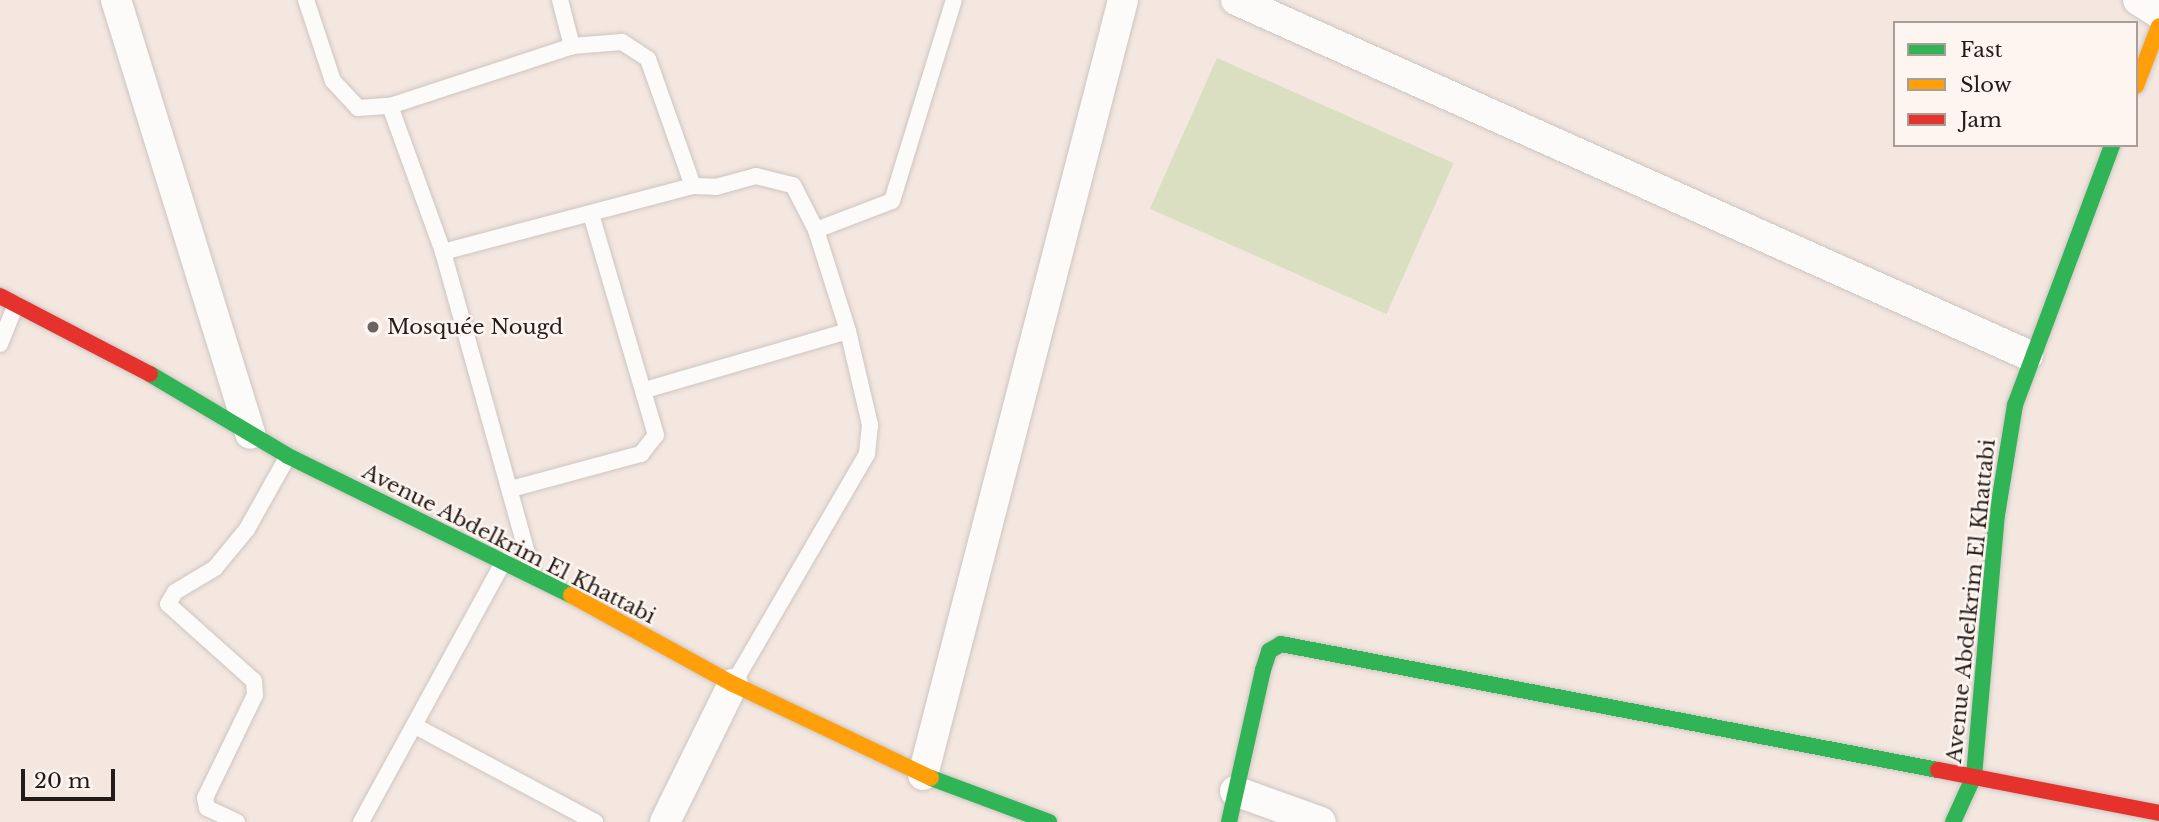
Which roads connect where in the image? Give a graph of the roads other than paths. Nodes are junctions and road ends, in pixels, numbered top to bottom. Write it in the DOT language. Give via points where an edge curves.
graph roads {
  1 [pos="116,0"];
  2 [pos="306,0"];
  3 [pos="560,0"];
  4 [pos="954,0"];
  5 [pos="1123,0"];
  6 [pos="1236,0"];
  7 [pos="2137,0"];
  8 [pos="2159,12"];
  9 [pos="2159,26"];
  10 [pos="572,46"];
  11 [pos="2154,56"];
  12 [pos="2138,83"];
  13 [pos="390,106"];
  14 [pos="2111,147"];
  15 [pos="693,186"];
  16 [pos="591,214"];
  17 [pos="816,230"];
  18 [pos="443,252"];
  19 [pos="0,296"];
  20 [pos="17,302"];
  21 [pos="848,331"];
  22 [pos="0,344"];
  23 [pos="2028,355"];
  24 [pos="645,390"];
  25 [pos="250,434"];
  26 [pos="288,456"];
  27 [pos="511,489"];
  28 [pos="504,561"];
  29 [pos="532,574"];
  30 [pos="733,684"];
  31 [pos="417,727"];
  32 [pos="923,775"];
  33 [pos="1974,776"];
  34 [pos="1235,791"];
  35 [pos="2159,813"];
  36 [pos="237,822"];
  37 [pos="361,822"];
  38 [pos="595,822"];
  39 [pos="665,822"];
  40 [pos="1049,822"];
  41 [pos="1229,822"];
  42 [pos="1321,822"];
  43 [pos="1953,822"];
  1 -- 25 [label="street"];
  2 -- 13 [label="lane" via="333,81 347,100 358,108"];
  3 -- 10 [label="lane"];
  4 -- 17 [label="lane" via="892,201"];
  5 -- 32 [label="street"];
  6 -- 23 [label="street"];
  7 -- 8 [label="street"];
  9 -- 11 [label="street"];
  10 -- 13 [label="lane"];
  10 -- 15 [label="lane" via="638,47 648,59"];
  11 -- 12 [label="street"];
  13 -- 18 [label="lane"];
  14 -- 23 [label="street, Avenue Abdelkrim El Khattabi"];
  15 -- 16 [label="lane"];
  15 -- 17 [label="lane" via="783,178"];
  16 -- 18 [label="lane"];
  16 -- 24 [label="lane"];
  17 -- 21 [label="lane"];
  18 -- 27 [label="lane"];
  19 -- 20 [label="street, Avenue Abdelkrim El Khattabi"];
  20 -- 22 [label="lane"];
  20 -- 25 [label="street, Avenue Abdelkrim El Khattabi"];
  21 -- 24 [label="lane"];
  21 -- 30 [label="lane" via="870,425 867,454"];
  23 -- 33 [label="street, Avenue Abdelkrim El Khattabi" via="1997,515"];
  24 -- 27 [label="lane" via="656,435 641,454"];
  25 -- 26 [label="street, Avenue Abdelkrim El Khattabi"];
  26 -- 28 [label="street, Avenue Abdelkrim El Khattabi"];
  26 -- 36 [label="lane" via="231,548 168,604 254,681 254,695 205,798 207,808"];
  27 -- 29 [label="lane"];
  28 -- 29 [label="street, Avenue Abdelkrim El Khattabi"];
  28 -- 31 [label="lane"];
  29 -- 30 [label="street, Avenue Abdelkrim El Khattabi"];
  30 -- 32 [label="street, Avenue Abdelkrim El Khattabi"];
  30 -- 39 [label="street"];
  31 -- 37 [label="lane"];
  31 -- 38 [label="lane"];
  32 -- 40 [label="street, Avenue Abdelkrim El Khattabi"];
  33 -- 34 [label="street" via="1281,644 1269,651 1263,670"];
  33 -- 35 [label="street"];
  33 -- 43 [label="street, Avenue Abdelkrim El Khattabi"];
  34 -- 41 [label="street"];
  34 -- 42 [label="street"];
}
